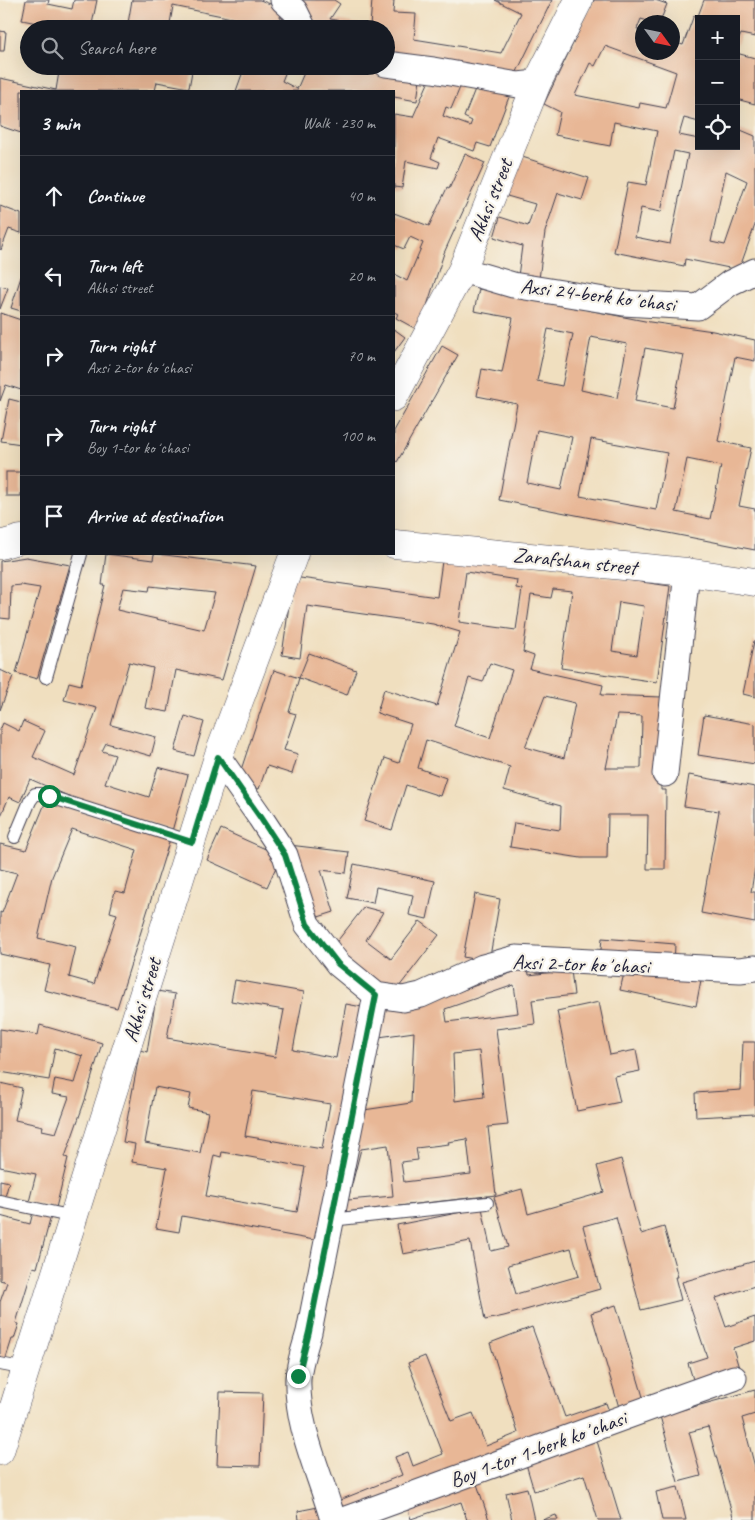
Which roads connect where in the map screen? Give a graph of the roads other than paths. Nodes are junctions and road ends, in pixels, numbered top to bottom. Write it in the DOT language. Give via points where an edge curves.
graph roads {
  1 [pos="283,0"];
  2 [pos="579,0"];
  3 [pos="300,20"];
  4 [pos="395,65"];
  5 [pos="537,83"];
  6 [pos="462,270"];
  7 [pos="755,271"];
  8 [pos="395,395"];
  9 [pos="20,539"];
  10 [pos="395,544"];
  11 [pos="0,545"];
  12 [pos="81,555"];
  13 [pos="294,555"];
  14 [pos="687,572"];
  15 [pos="755,582"];
  16 [pos="46,677"];
  17 [pos="218,757"];
  18 [pos="665,774"];
  19 [pos="15,837"];
  20 [pos="192,842"];
  21 [pos="755,968"];
  22 [pos="376,995"];
  23 [pos="0,1200"];
  24 [pos="487,1203"];
  25 [pos="74,1217"];
  26 [pos="331,1220"];
  27 [pos="13,1366"];
  28 [pos="734,1378"];
  29 [pos="0,1451"];
  30 [pos="333,1520"];
  31 [pos="343,1520"];
  1 -- 3 [label="street"];
  2 -- 5 [label="street, Akhsi street"];
  4 -- 5 [label="street" via="518,85"];
  5 -- 6 [label="street, Akhsi street"];
  6 -- 7 [label="street, Аxsi 24-berk koʼchasi" via="513,285 623,303 698,307 730,283"];
  6 -- 8 [label="street, Akhsi street"];
  9 -- 11 [label="street"];
  10 -- 14 [label="street, Zarafshan street"];
  12 -- 16 [label="lane"];
  13 -- 17 [label="street, Akhsi street"];
  14 -- 15 [label="street, Zarafshan street"];
  14 -- 18 [label="street"];
  17 -- 20 [label="street, Akhsi street"];
  17 -- 22 [label="street" via="285,855 307,924 338,964"];
  19 -- 20 [label="lane" via="30,801 35,794 41,794"];
  20 -- 25 [label="street, Akhsi street"];
  21 -- 22 [label="street, Аxsi 2-tor koʼchasi" via="740,970 516,958 483,967 421,995 403,999"];
  22 -- 26 [label="street"];
  23 -- 25 [label="lane"];
  24 -- 26 [label="lane"];
  25 -- 27 [label="street, Akhsi street"];
  26 -- 30 [label="street" via="298,1376 299,1405 309,1449"];
  27 -- 29 [label="street, Akhsi street"];
  28 -- 31 [label="street, Boy 1-tor 1-berk koʼchasi"];
}
